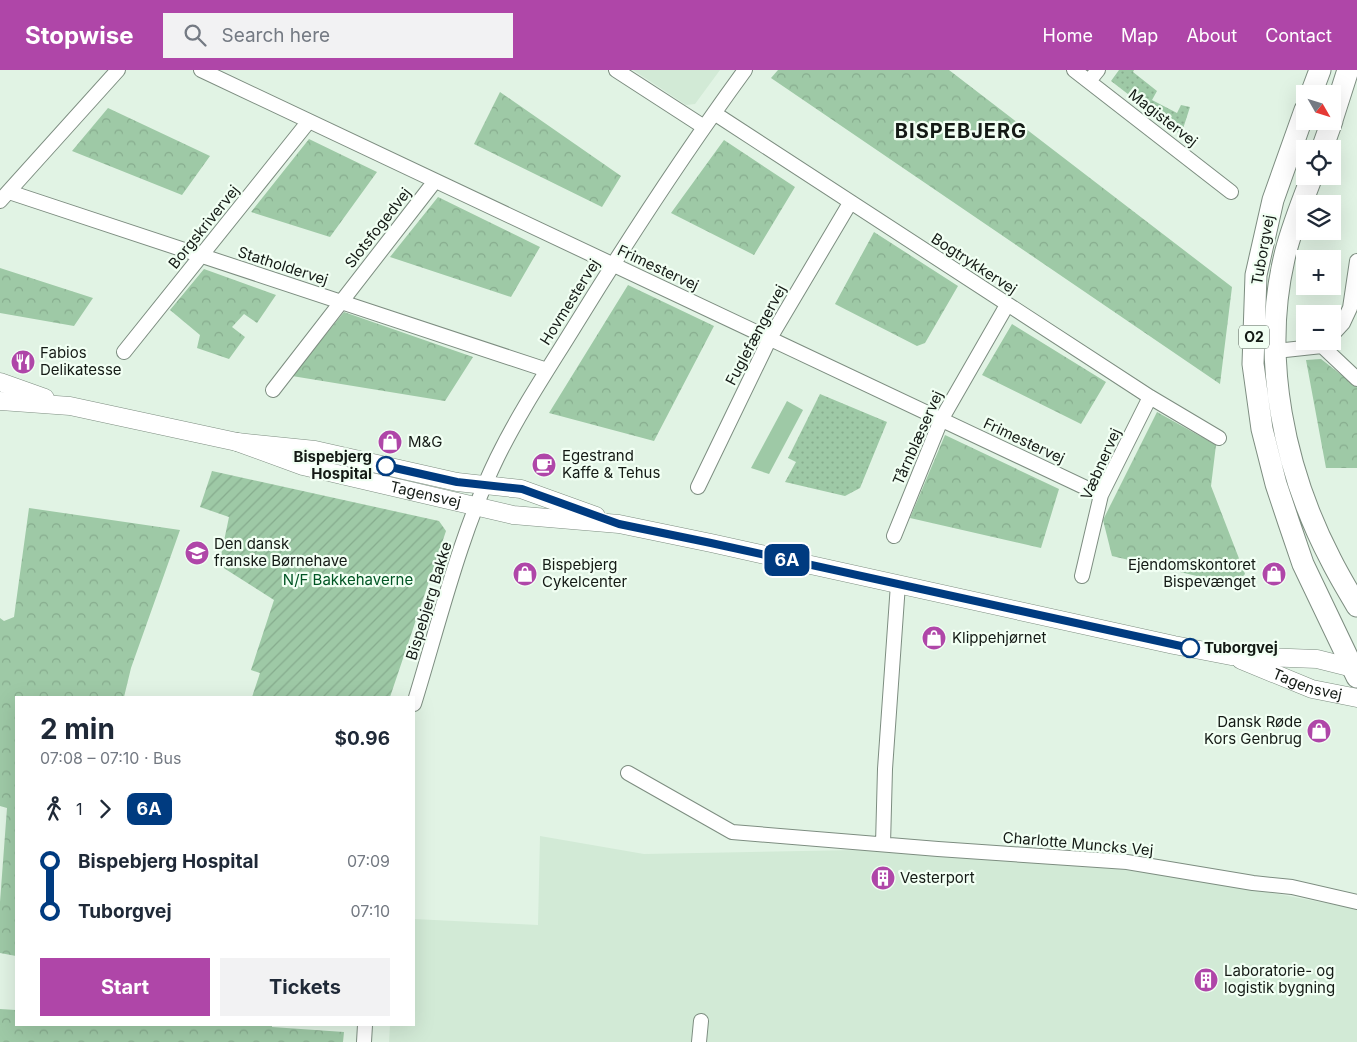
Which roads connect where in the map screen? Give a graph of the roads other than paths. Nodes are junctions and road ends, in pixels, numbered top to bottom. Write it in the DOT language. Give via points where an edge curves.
graph roads {
  1 [pos="118,70"];
  2 [pos="201,70"];
  3 [pos="616,70"];
  4 [pos="745,70"];
  5 [pos="1074,70"];
  6 [pos="1098,70"];
  7 [pos="1320,70"];
  8 [pos="1349,70"];
  9 [pos="1357,80"];
  10 [pos="1089,81"];
  11 [pos="1314,85"];
  12 [pos="1341,94"];
  13 [pos="714,113"];
  14 [pos="309,121"];
  15 [pos="704,127"];
  16 [pos="1298,130"];
  17 [pos="435,181"];
  18 [pos="1309,185"];
  19 [pos="1231,192"];
  20 [pos="4,197"];
  21 [pos="850,203"];
  22 [pos="201,257"];
  23 [pos="1357,261"];
  24 [pos="613,264"];
  25 [pos="341,303"];
  26 [pos="1007,305"];
  27 [pos="1341,324"];
  28 [pos="770,338"];
  29 [pos="1296,348"];
  30 [pos="1330,350"];
  31 [pos="1276,351"];
  32 [pos="124,352"];
  33 [pos="547,370"];
  34 [pos="1357,379"];
  35 [pos="0,382"];
  36 [pos="273,390"];
  37 [pos="1150,397"];
  38 [pos="0,401"];
  39 [pos="70,406"];
  40 [pos="941,420"];
  41 [pos="1219,438"];
  42 [pos="237,442"];
  43 [pos="486,484"];
  44 [pos="698,487"];
  45 [pos="1102,495"];
  46 [pos="476,507"];
  47 [pos="619,524"];
  48 [pos="894,536"];
  49 [pos="1082,576"];
  50 [pos="898,584"];
  51 [pos="1357,606"];
  52 [pos="1231,656"];
  53 [pos="1356,672"];
  54 [pos="1357,698"];
  55 [pos="415,701"];
  56 [pos="628,773"];
  57 [pos="883,844"];
  58 [pos="1357,902"];
  59 [pos="701,1021"];
  60 [pos="365,1026"];
  61 [pos="364,1042"];
  62 [pos="699,1042"];
  1 -- 20 [label="street"];
  2 -- 14 [label="street, Frimestervej"];
  3 -- 15 [label="street"];
  4 -- 13 [label="street, Hovmestervej"];
  5 -- 10 [label="street, Magistervej"];
  6 -- 10 [label="street"];
  7 -- 11 [label="main road"];
  8 -- 9 [label="street"];
  8 -- 12 [label="main road"];
  10 -- 19 [label="street, Magistervej"];
  13 -- 15 [label="street, Hovmestervej"];
  13 -- 21 [label="street, Bogtrykkervej"];
  14 -- 17 [label="street, Frimestervej"];
  14 -- 22 [label="street, Borgskrivervej"];
  15 -- 24 [label="street, Hovmestervej"];
  16 -- 53 [label="main road, Tuborgvej / O2" via="1272,200 1261,248 1256,275 1253,364 1262,429 1276,484 1303,564"];
  17 -- 24 [label="street, Frimestervej"];
  17 -- 25 [label="street, Slotsfogedvej"];
  18 -- 31 [label="main road, Tuborgvej / O2" via="1284,258 1277,304"];
  20 -- 22 [label="street, Statholdervej"];
  21 -- 26 [label="street, Bogtrykkervej"];
  21 -- 28 [label="street, Fuglefængervej"];
  22 -- 25 [label="street, Statholdervej"];
  22 -- 32 [label="street, Borgskrivervej"];
  23 -- 27 [label="street" via="1350,308"];
  24 -- 28 [label="street, Frimestervej"];
  24 -- 33 [label="street, Hovmestervej"];
  25 -- 33 [label="street, Statholdervej"];
  25 -- 36 [label="street, Slotsfogedvej"];
  26 -- 37 [label="street, Bogtrykkervej"];
  26 -- 40 [label="street, Tårnblæservej"];
  28 -- 40 [label="street, Frimestervej"];
  28 -- 44 [label="street, Fuglefængervej"];
  29 -- 31 [label="street"];
  30 -- 34 [label="street"];
  31 -- 51 [label="main road, Tuborgvej / O2" via="1277,387 1296,474 1330,560"];
  33 -- 43 [label="street, Hovmestervej" via="504,444"];
  35 -- 39 [label="street, Tagensvej"];
  37 -- 41 [label="street, Bogtrykkervej"];
  37 -- 45 [label="street, Væbnervej"];
  38 -- 39 [label="street, Tagensvej"];
  39 -- 42 [label="street, Tagensvej"];
  40 -- 45 [label="street, Frimestervej"];
  40 -- 48 [label="street, Tårnblæservej"];
  42 -- 43 [label="street, Tagensvej" via="315,450 457,482"];
  42 -- 46 [label="street, Tagensvej" via="303,466"];
  43 -- 46 [label="street, Hovmestervej"];
  43 -- 47 [label="street, Tagensvej" via="522,489"];
  45 -- 49 [label="street, Væbnervej"];
  46 -- 47 [label="street, Tagensvej" via="513,515"];
  46 -- 55 [label="street, Bispebjerg Bakke"];
  47 -- 50 [label="street, Tagensvej"];
  50 -- 52 [label="street, Tagensvej"];
  50 -- 57 [label="street"];
  52 -- 53 [label="street, Tagensvej" via="1317,659"];
  52 -- 54 [label="street, Tagensvej" via="1312,689"];
  56 -- 57 [label="street, Charlotte Muncks Vej" via="732,832"];
  57 -- 58 [label="street, Charlotte Muncks Vej" via="1127,862 1292,888"];
  59 -- 62 [label="street"];
  60 -- 61 [label="street"];
}
